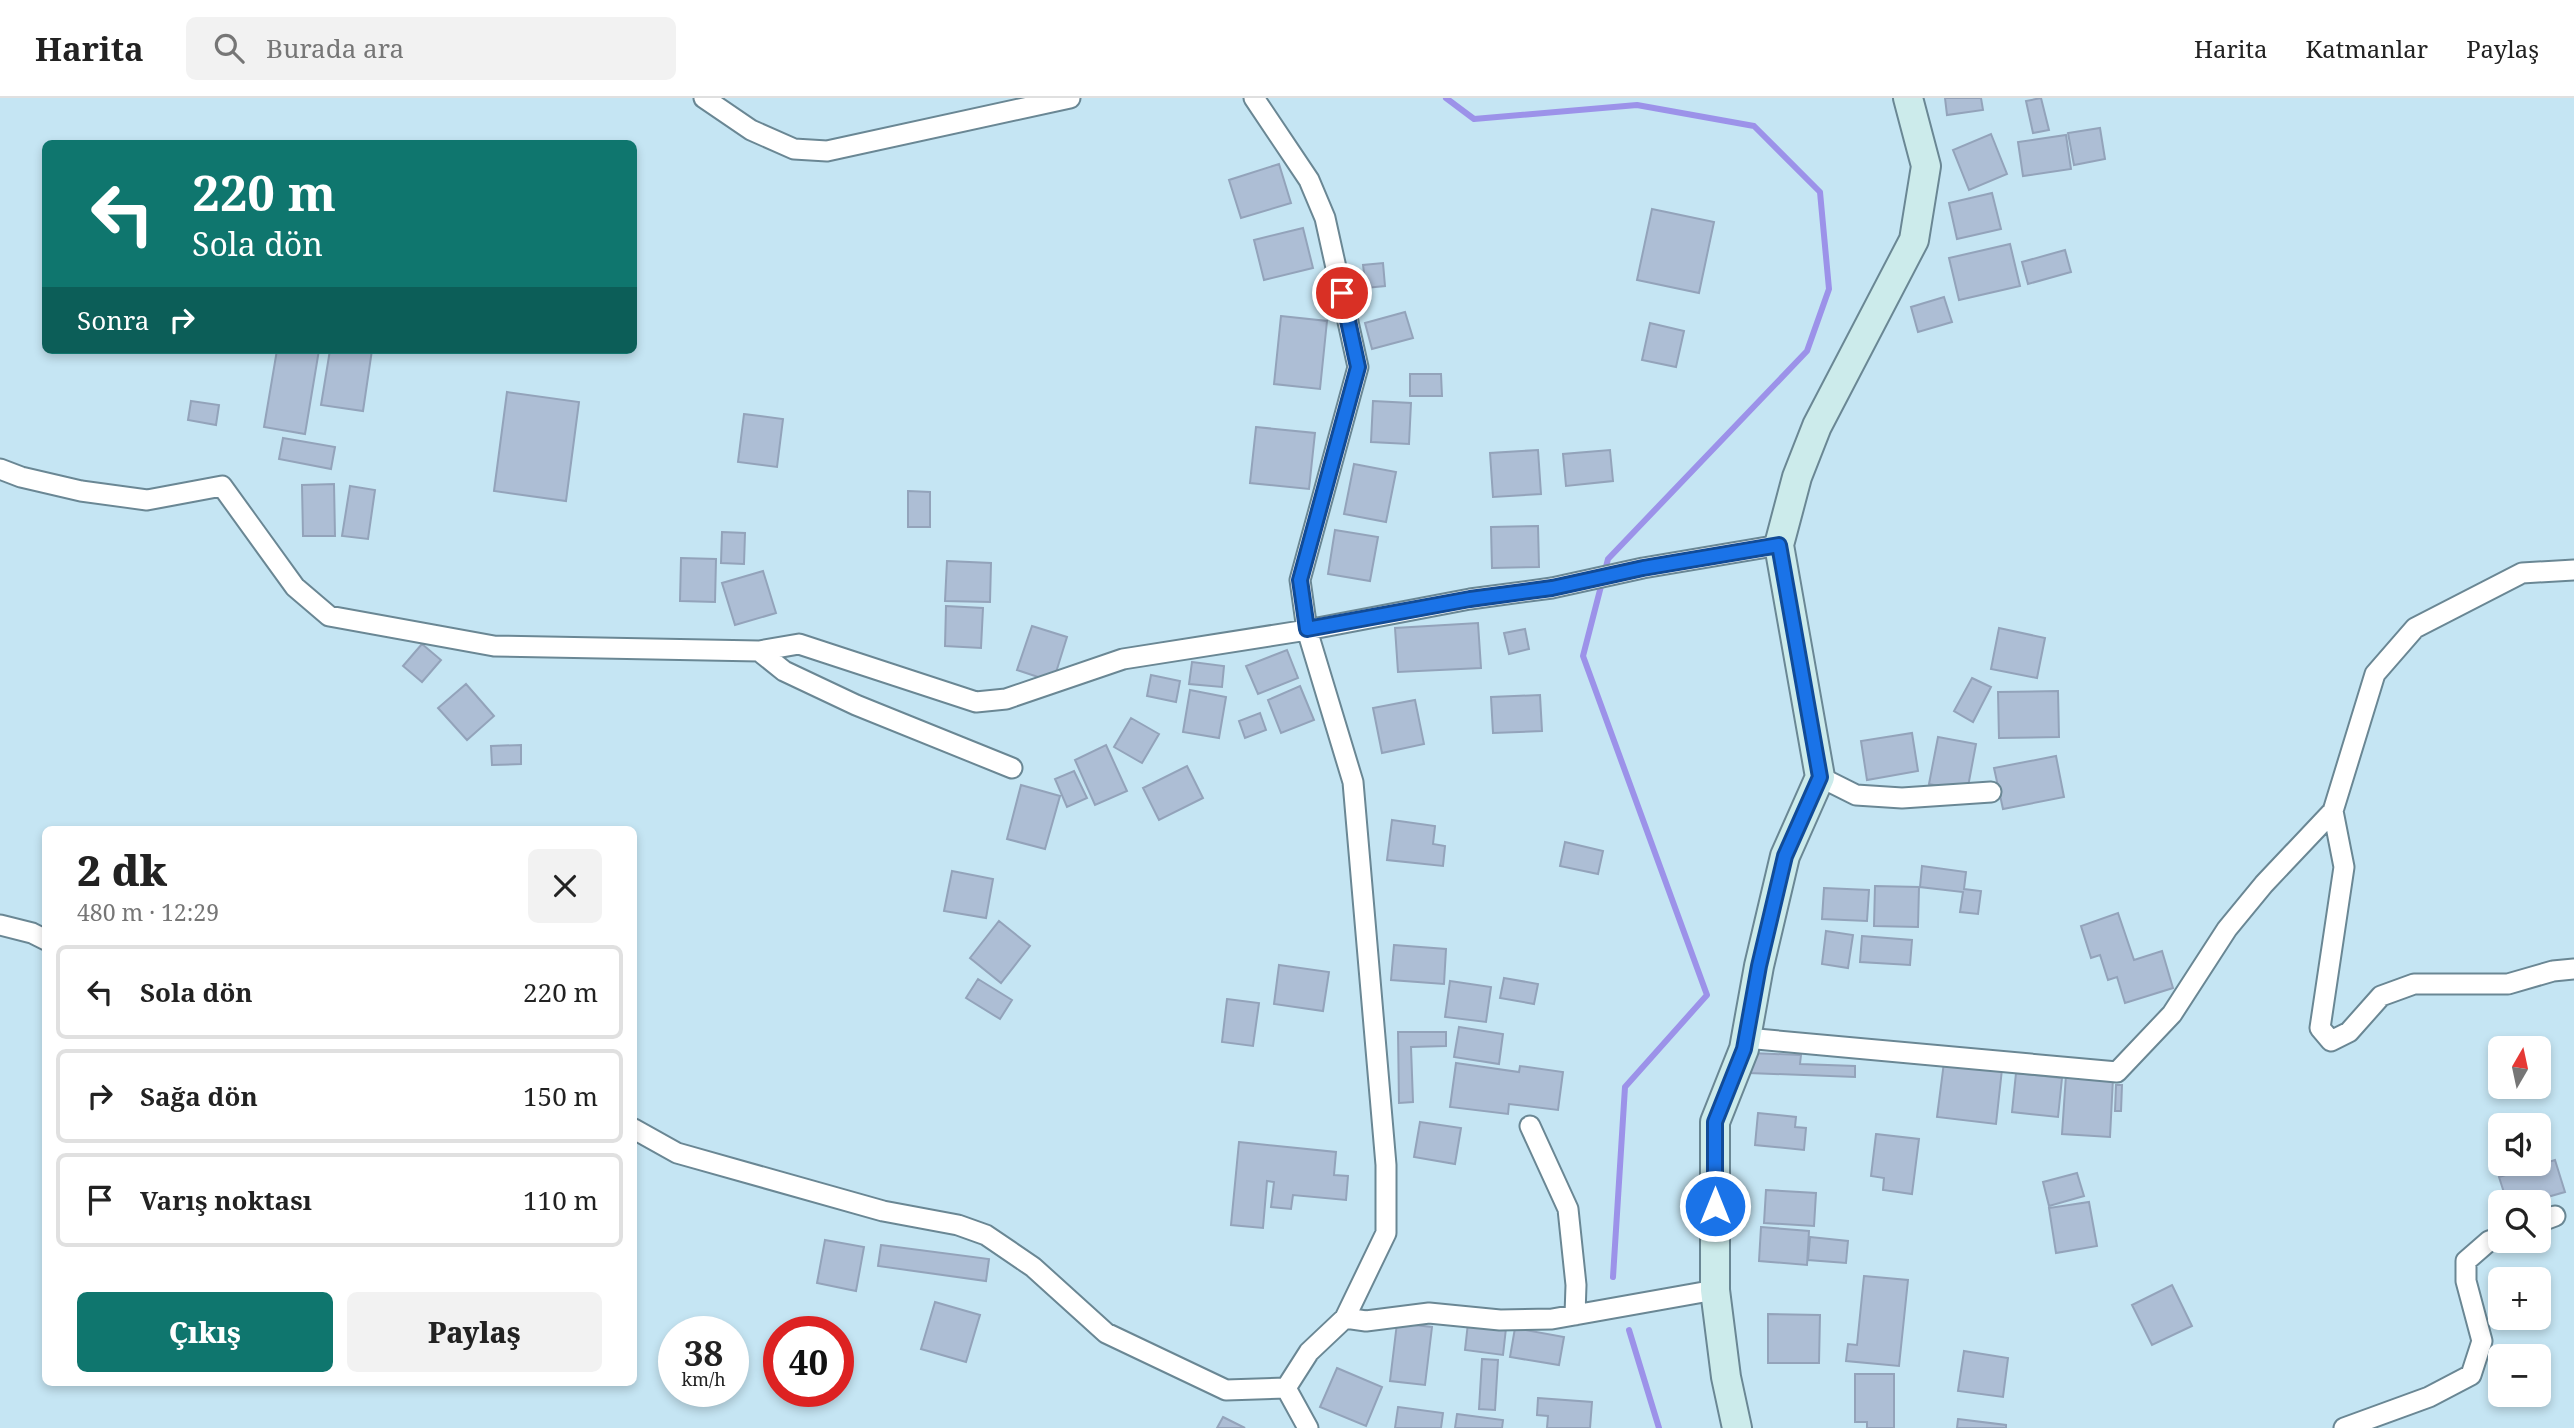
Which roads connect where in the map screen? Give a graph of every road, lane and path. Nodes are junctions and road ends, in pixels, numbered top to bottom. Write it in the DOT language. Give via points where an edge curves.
graph roads {
  1 [pos="704,98"];
  2 [pos="1070,98"];
  3 [pos="1254,98"];
  4 [pos="1908,98"];
  5 [pos="0,469"];
  6 [pos="1779,545"];
  7 [pos="2574,570"];
  8 [pos="1307,629"];
  9 [pos="759,651"];
  10 [pos="1012,768"];
  11 [pos="1820,777"];
  12 [pos="1991,792"];
  13 [pos="2333,811"];
  14 [pos="0,925"];
  15 [pos="42,938"];
  16 [pos="2574,969"];
  17 [pos="1746,1038"];
  18 [pos="1530,1126"];
  19 [pos="637,1131"];
  20 [pos="2488,1242"];
  21 [pos="1715,1290"];
  22 [pos="1575,1315"];
  23 [pos="1345,1318"];
  24 [pos="1286,1388"];
  25 [pos="1308,1428"];
  26 [pos="1737,1428"];
  27 [pos="2344,1428"];
  1 -- 2 [label="street" via="751,130 794,149 827,151"];
  3 -- 8 [label="street" via="1309,180 1325,218 1358,367 1300,580"];
  4 -- 6 [label="street" via="1926,166 1914,240 1817,426 1797,477"];
  5 -- 9 [label="street" via="81,491 147,500 222,486 295,587 329,616 494,646"];
  6 -- 8 [label="street"];
  6 -- 11 [label="street"];
  7 -- 13 [label="street" via="2522,573 2415,628 2375,674"];
  8 -- 9 [label="street" via="1124,659 1006,699 976,702 799,644"];
  8 -- 23 [label="street" via="1353,782 1386,1165 1386,1233"];
  9 -- 10 [label="street" via="784,671 856,705"];
  11 -- 12 [label="street" via="1856,795 1902,798"];
  11 -- 17 [label="street" via="1785,856"];
  13 -- 16 [label="street" via="2344,867 2320,1028 2331,1041 2349,1032 2381,996 2414,984 2508,984"];
  13 -- 17 [label="street" via="2264,884 2227,929 2172,1014 2117,1072"];
  14 -- 15 [label="street"];
  17 -- 21 [label="street" via="1715,1122"];
  18 -- 22 [label="street" via="1568,1209"];
  19 -- 24 [label="street" via="677,1153 986,1235 1034,1267 1106,1333 1226,1390"];
  20 -- 27 [label="street" via="2466,1261 2466,1280 2482,1341 2471,1375 2429,1398"];
  21 -- 22 [label="street"];
  21 -- 26 [label="street"];
  22 -- 23 [label="street" via="1500,1320 1429,1313 1366,1321"];
  23 -- 24 [label="street" via="1309,1352"];
  24 -- 25 [label="street"];
}
